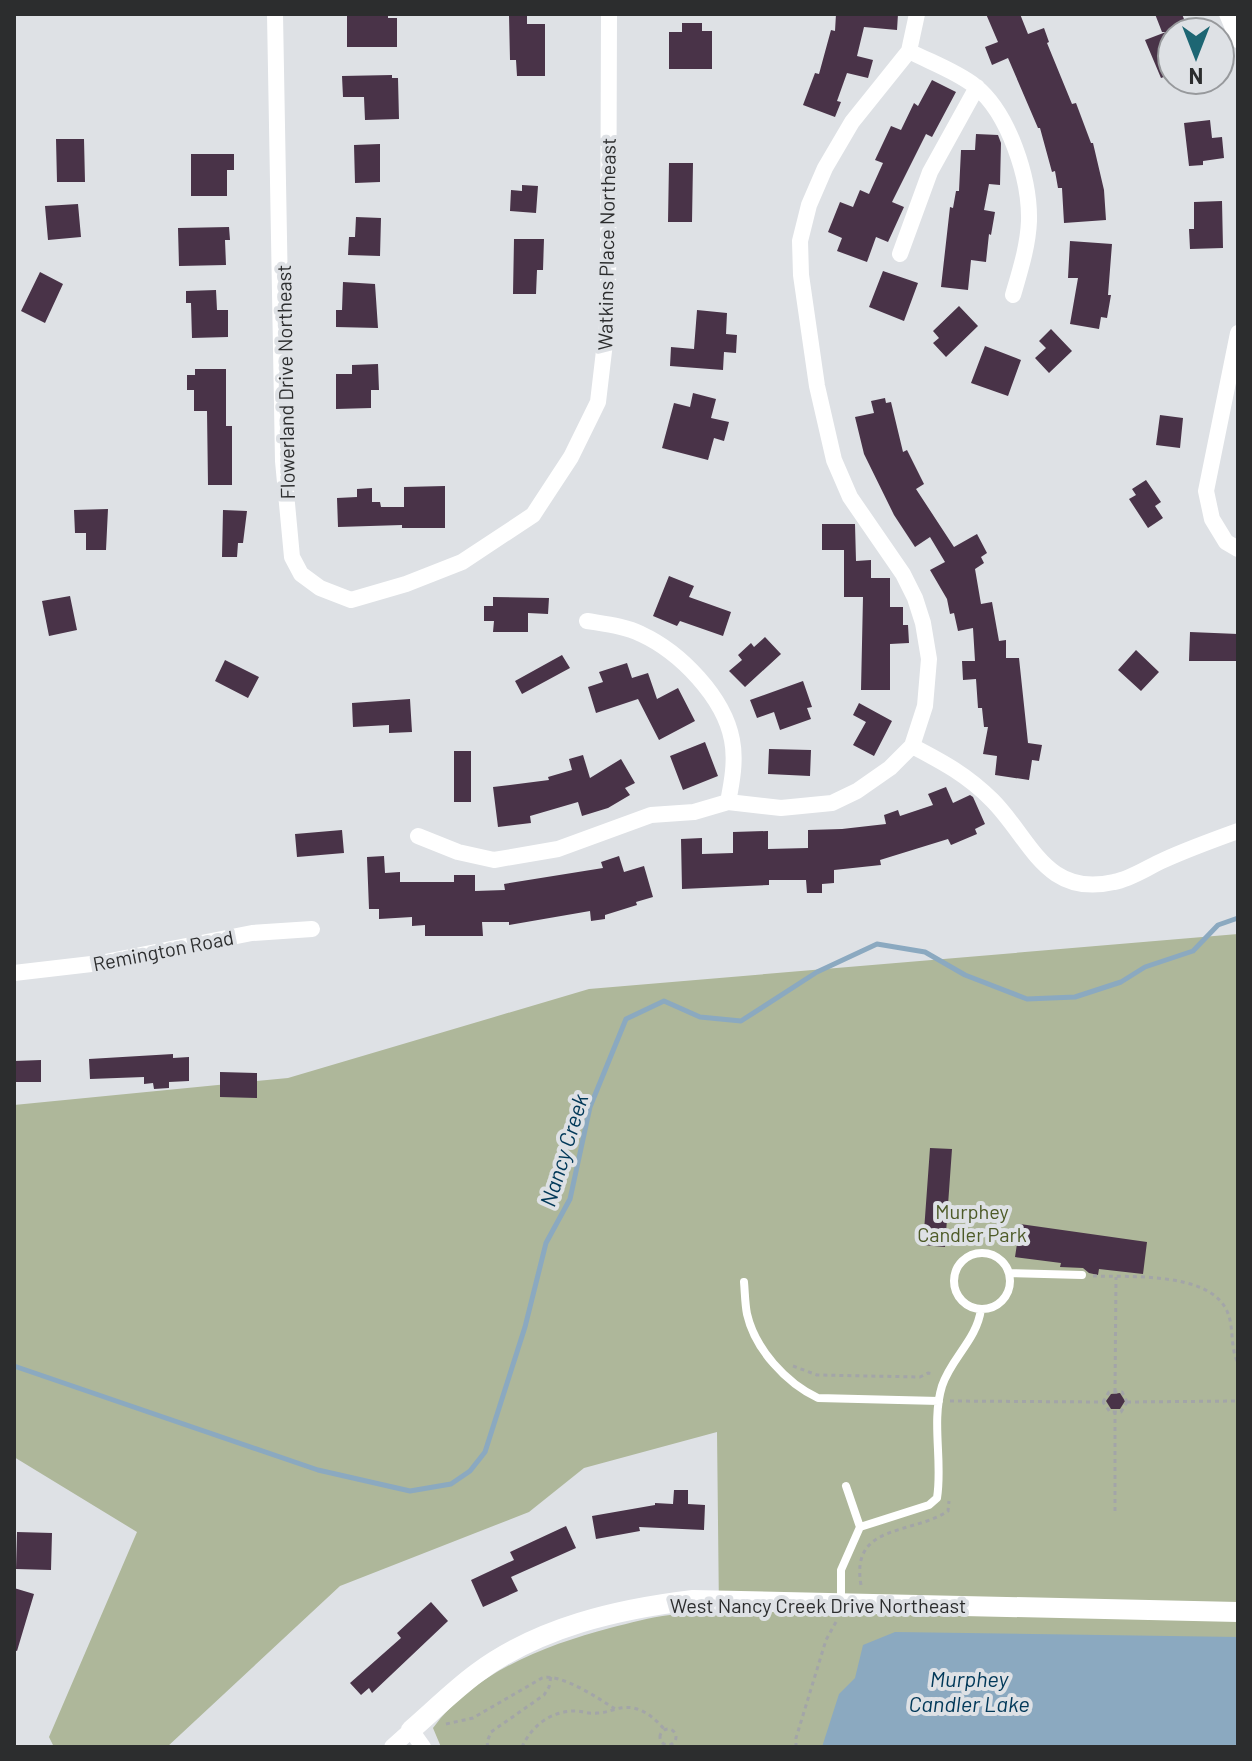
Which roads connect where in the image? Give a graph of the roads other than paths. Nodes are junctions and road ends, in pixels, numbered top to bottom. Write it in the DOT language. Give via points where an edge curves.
graph roads {
  1 [pos="275,14"];
  2 [pos="609,14"];
  3 [pos="917,14"];
  4 [pos="1227,14"];
  5 [pos="1238,40"];
  6 [pos="909,51"];
  7 [pos="977,87"];
  8 [pos="900,254"];
  9 [pos="1013,295"];
  10 [pos="1238,333"];
  11 [pos="1238,549"];
  12 [pos="462,562"];
  13 [pos="587,621"];
  14 [pos="912,746"];
  15 [pos="728,802"];
  16 [pos="1238,831"];
  17 [pos="418,836"];
  18 [pos="312,929"];
  19 [pos="14,973"];
  20 [pos="1009,1273"];
  21 [pos="1082,1275"];
  22 [pos="744,1282"];
  23 [pos="981,1309"];
  24 [pos="939,1401"];
  25 [pos="846,1486"];
  26 [pos="860,1527"];
  27 [pos="843,1608"];
  28 [pos="1238,1612"];
  29 [pos="417,1738"];
  30 [pos="392,1747"];
  1 -- 12 [label="street, Flowerland Drive Northeast" via="283,461 292,557 301,574 320,588 351,600"];
  2 -- 12 [label="street, Watkins Place Northeast" via="608,317 598,402 571,457 533,515"];
  3 -- 6 [label="street"];
  4 -- 5 [label="street"];
  6 -- 7 [label="street"];
  6 -- 14 [label="street" via="832,156 809,205 800,241 817,386 834,460 850,497 903,574 923,623 929,659 925,706"];
  7 -- 8 [label="street" via="930,172"];
  7 -- 9 [label="street" via="996,109 1016,150 1026,188 1029,222"];
  10 -- 11 [label="street" via="1206,491 1212,519 1226,542"];
  13 -- 15 [label="street" via="644,635 708,687 732,739"];
  14 -- 15 [label="street" via="890,768 832,803 781,808"];
  14 -- 16 [label="street" via="959,770 993,801 1054,874 1082,886 1115,882"];
  15 -- 17 [label="street" via="694,812 651,815 558,849 494,860"];
  18 -- 19 [label="street, Remington Road" via="252,933 100,963"];
  20 -- 21 [label="lane"];
  20 -- 23 [label="lane" via="1006,1297"];
  20 -- 23 [label="lane" via="1002,1261 985,1253 960,1263 954,1288 964,1303"];
  22 -- 24 [label="lane" via="748,1316 759,1341 773,1363 804,1391 818,1398"];
  23 -- 24 [label="lane" via="976,1331 949,1371"];
  24 -- 26 [label="lane" via="937,1498"];
  25 -- 26 [label="lane"];
  26 -- 27 [label="lane" via="841,1570"];
  27 -- 28 [label="street, West Nancy Creek Drive Northeast"];
  27 -- 29 [label="street, West Nancy Creek Drive Northeast" via="693,1600 633,1609 557,1630 478,1673"];
  29 -- 30 [label="street, West Nancy Creek Drive Northeast"];
}
